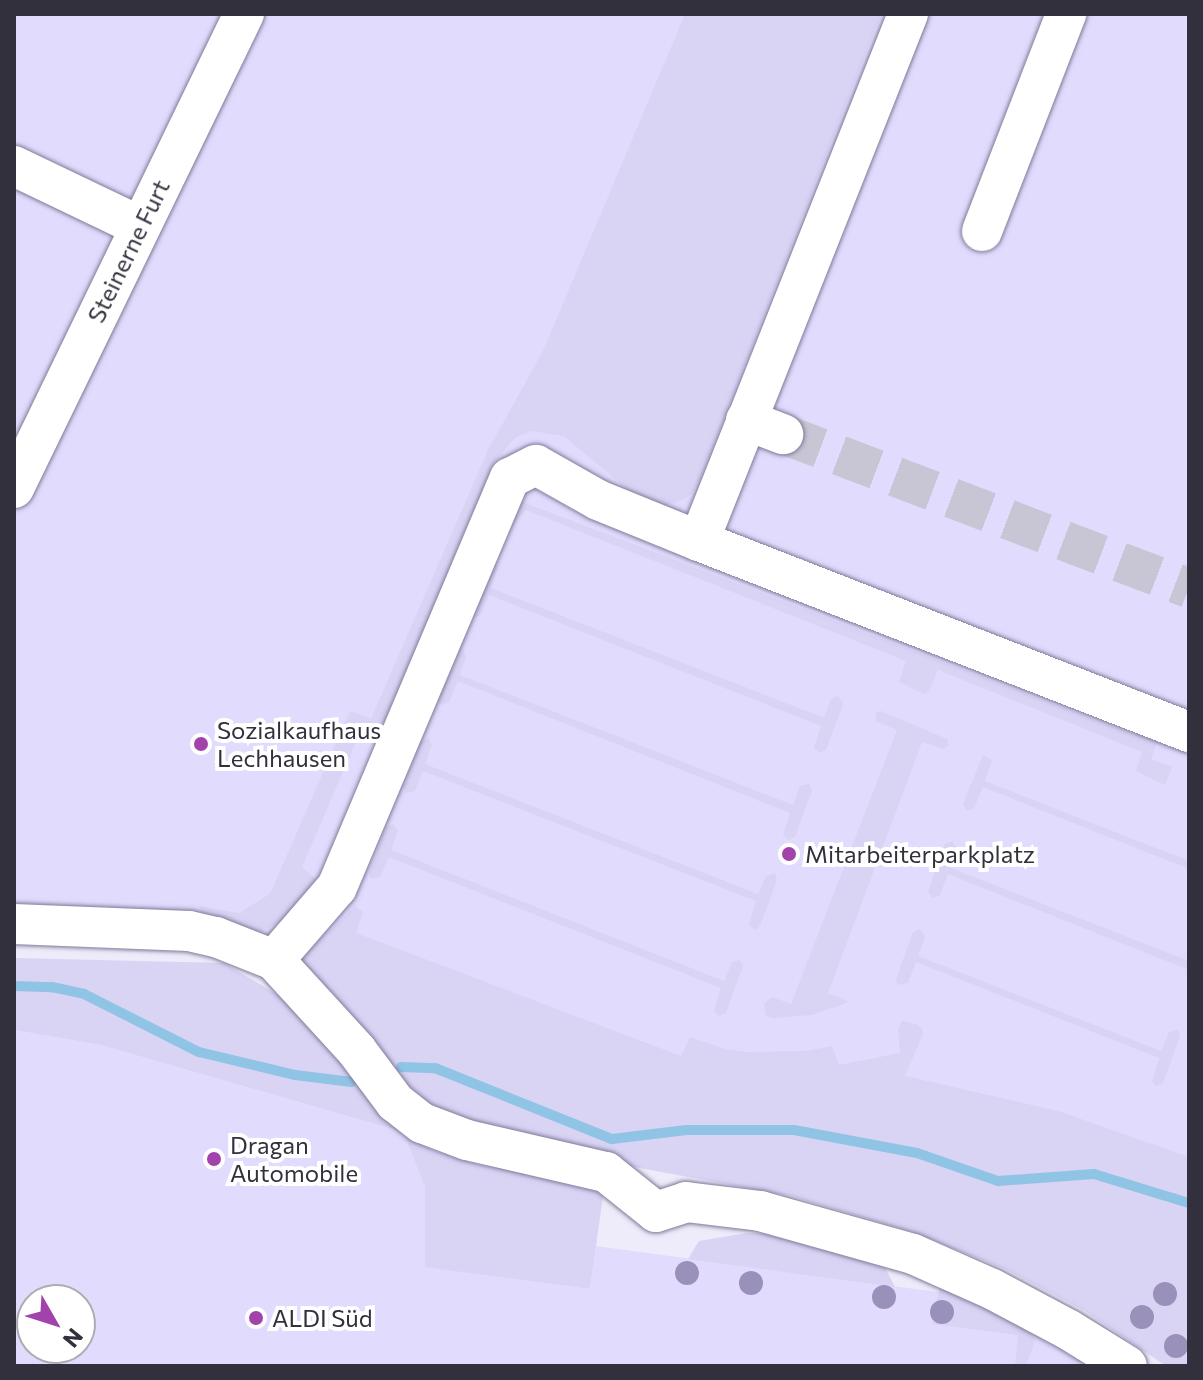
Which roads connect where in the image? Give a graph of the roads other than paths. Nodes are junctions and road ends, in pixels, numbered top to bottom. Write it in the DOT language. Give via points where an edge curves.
graph roads {
  1 [pos="244,14"];
  2 [pos="908,14"];
  3 [pos="1066,14"];
  4 [pos="14,166"];
  5 [pos="139,226"];
  6 [pos="982,231"];
  7 [pos="29,419"];
  8 [pos="746,420"];
  9 [pos="783,434"];
  10 [pos="14,488"];
  11 [pos="699,541"];
  12 [pos="1189,732"];
  13 [pos="14,924"];
  14 [pos="274,960"];
  15 [pos="1127,1366"];
  1 -- 5 [label="street, Steinerne Furt"];
  2 -- 8 [label="street"];
  3 -- 6 [label="street"];
  4 -- 5 [label="street"];
  5 -- 7 [label="street, Steinerne Furt"];
  7 -- 10 [label="street, Steinerne Furt"];
  8 -- 9 [label="street"];
  8 -- 11 [label="street"];
  11 -- 12 [label="street"];
  11 -- 14 [label="street" via="598,500 536,465 510,478 353,893"];
  13 -- 14 [label="street" via="189,931"];
  14 -- 15 [label="street" via="357,1051 395,1102 422,1123 467,1140 606,1172 656,1212 686,1202 745,1208 913,1254 992,1289"];
}
